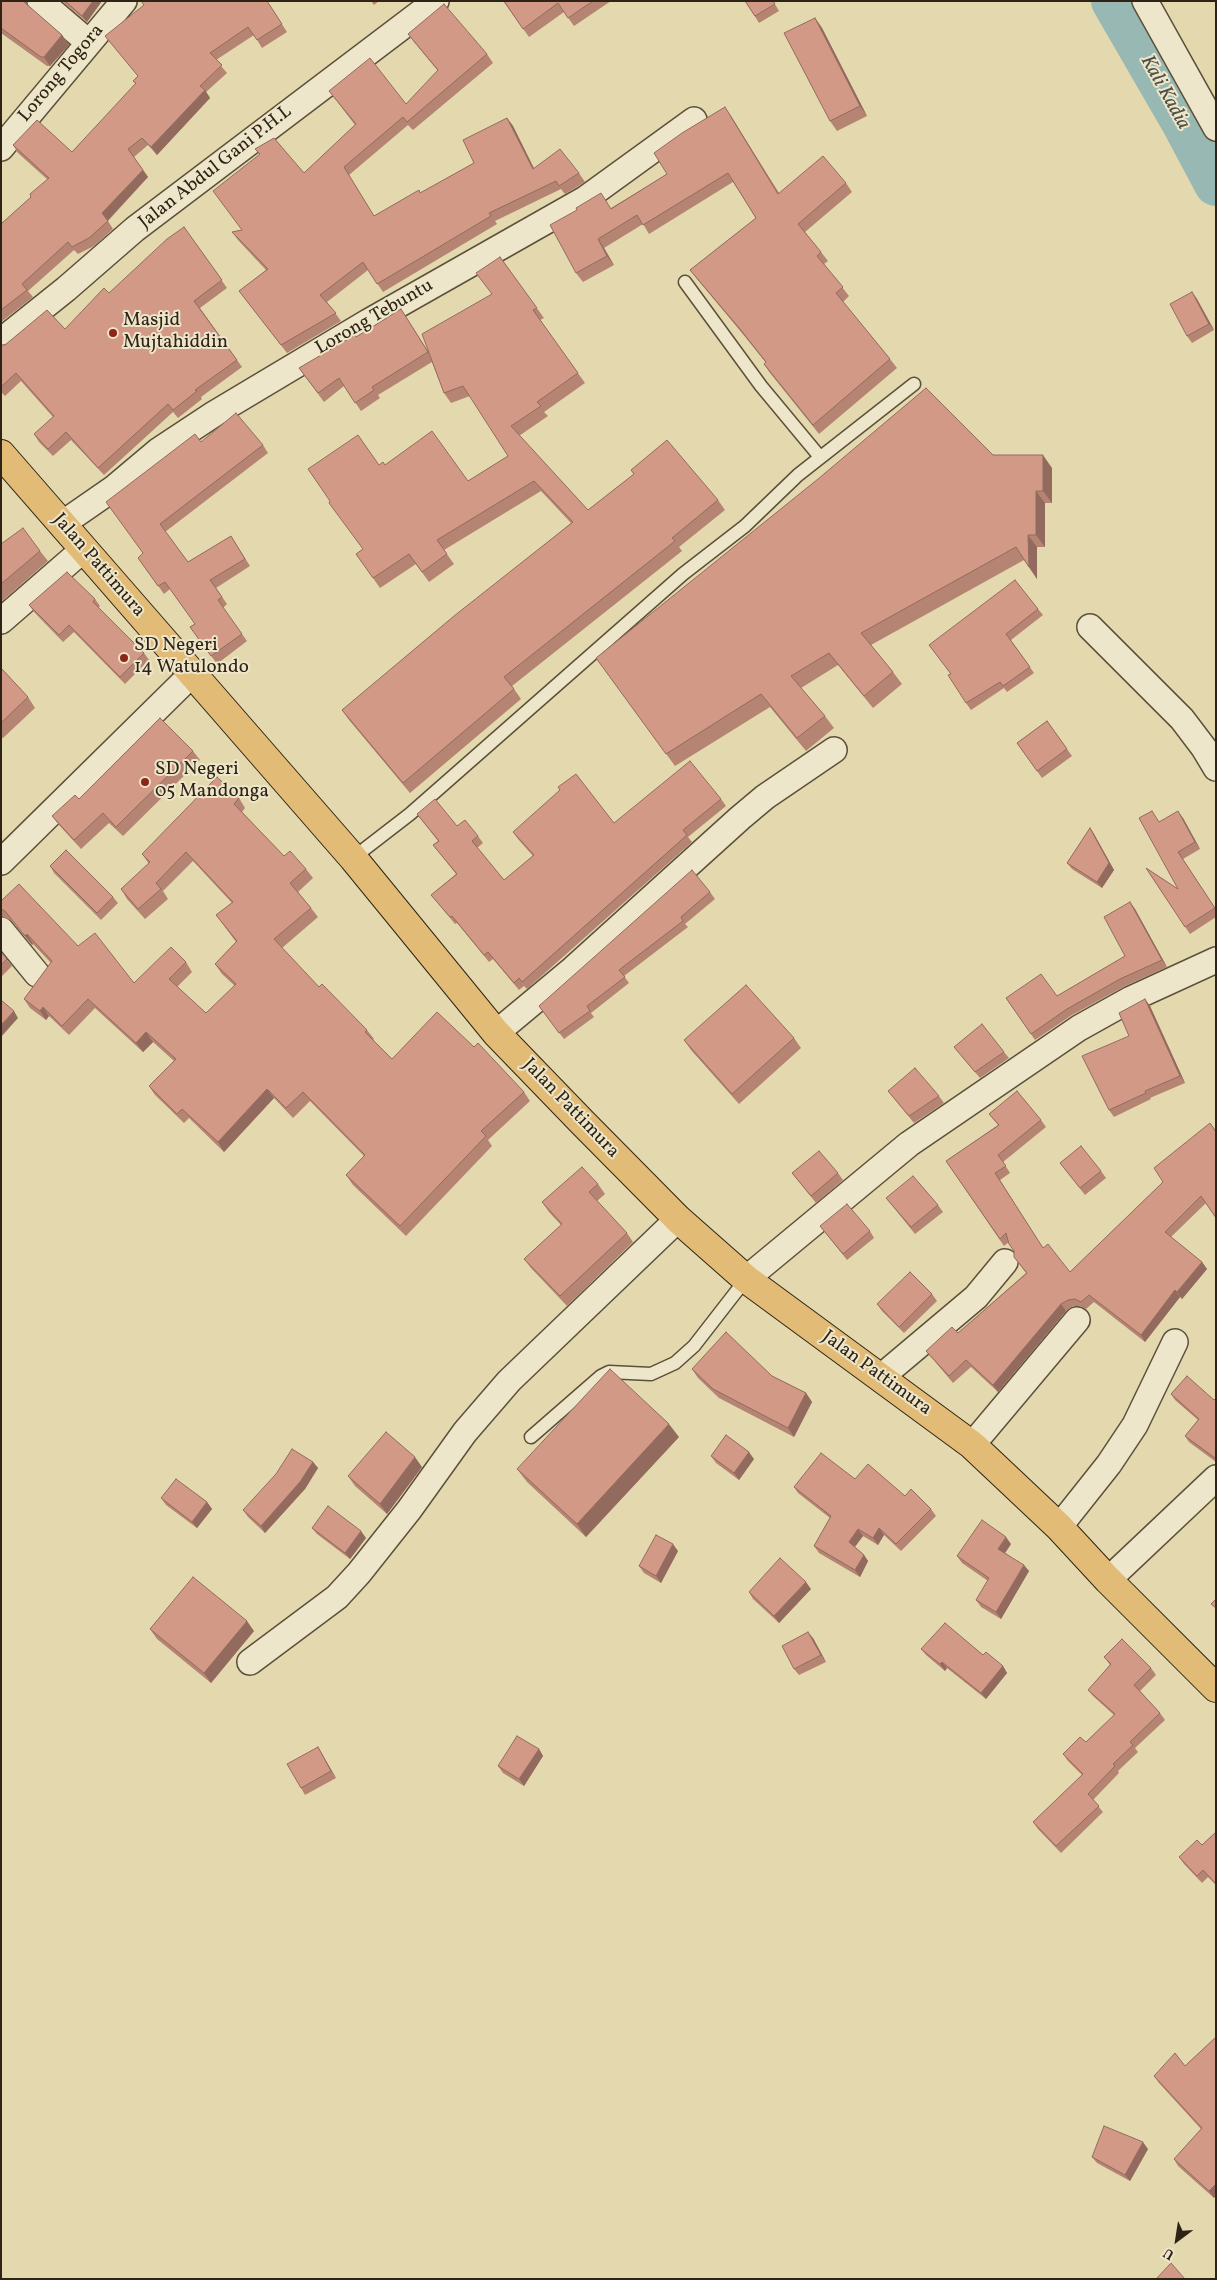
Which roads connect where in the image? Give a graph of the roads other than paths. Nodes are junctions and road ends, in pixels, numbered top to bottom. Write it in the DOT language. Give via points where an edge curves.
graph roads {
  1 [pos="40,1"];
  2 [pos="124,1"];
  3 [pos="436,1"];
  4 [pos="1145,1"];
  5 [pos="88,42"];
  6 [pos="694,120"];
  7 [pos="1216,128"];
  8 [pos="1,148"];
  9 [pos="685,282"];
  10 [pos="1,341"];
  11 [pos="914,384"];
  12 [pos="1,454"];
  13 [pos="820,457"];
  14 [pos="62,524"];
  15 [pos="84,549"];
  16 [pos="1,621"];
  17 [pos="1090,627"];
  18 [pos="192,674"];
  19 [pos="834,750"];
  20 [pos="1216,768"];
  21 [pos="353,858"];
  22 [pos="1,862"];
  23 [pos="1,930"];
  24 [pos="1216,960"];
  25 [pos="37,974"];
  26 [pos="496,1033"];
  27 [pos="678,1218"];
  28 [pos="1005,1262"];
  29 [pos="746,1279"];
  30 [pos="1078,1320"];
  31 [pos="1175,1342"];
  32 [pos="880,1377"];
  33 [pos="531,1437"];
  34 [pos="972,1446"];
  35 [pos="1216,1478"];
  36 [pos="1059,1527"];
  37 [pos="1108,1580"];
  38 [pos="250,1662"];
  39 [pos="1216,1688"];
  1 -- 5 [label="street"];
  2 -- 5 [label="street, Lorong Togora"];
  3 -- 10 [label="street, Jalan Abdul Gani P.H.L" via="135,229"];
  4 -- 7 [label="street"];
  5 -- 8 [label="street, Lorong Togora"];
  6 -- 14 [label="street, Lorong Tebuntu" via="585,199 435,283 214,414"];
  9 -- 13 [label="lane" via="761,386"];
  11 -- 13 [label="lane"];
  12 -- 14 [label="highway, Jalan Pattimura"];
  13 -- 21 [label="lane" via="745,526 683,574 410,814"];
  14 -- 15 [label="highway, Jalan Pattimura"];
  15 -- 16 [label="street"];
  15 -- 18 [label="highway, Jalan Pattimura"];
  17 -- 20 [label="street" via="1182,719"];
  18 -- 21 [label="highway, Jalan Pattimura"];
  18 -- 22 [label="street"];
  19 -- 26 [label="street" via="765,797 573,969"];
  21 -- 26 [label="highway, Jalan Pattimura"];
  23 -- 25 [label="street"];
  24 -- 29 [label="street" via="1131,999 1079,1028 909,1144"];
  26 -- 27 [label="highway, Jalan Pattimura"];
  27 -- 29 [label="highway, Jalan Pattimura"];
  27 -- 38 [label="street" via="509,1381 465,1432 409,1510 337,1597"];
  28 -- 32 [label="street" via="976,1297"];
  29 -- 32 [label="highway, Jalan Pattimura"];
  29 -- 33 [label="lane" via="694,1346 675,1363 651,1374 609,1372 601,1376"];
  30 -- 34 [label="street"];
  31 -- 36 [label="street" via="1135,1425"];
  32 -- 34 [label="highway, Jalan Pattimura"];
  34 -- 36 [label="highway, Jalan Pattimura"];
  35 -- 37 [label="street"];
  36 -- 37 [label="highway, Jalan Pattimura"];
  37 -- 39 [label="highway, Jalan Pattimura"];
}
